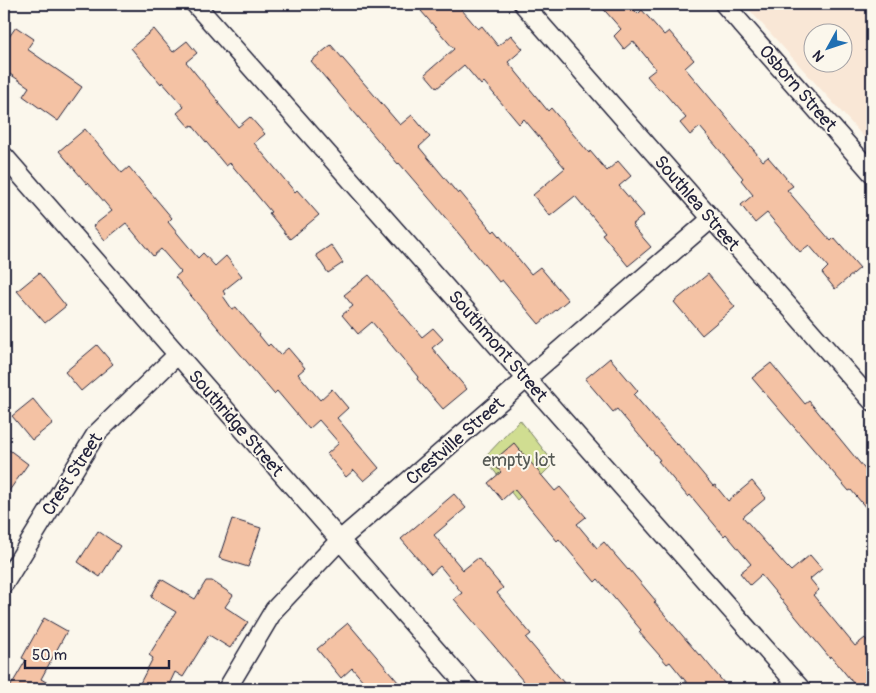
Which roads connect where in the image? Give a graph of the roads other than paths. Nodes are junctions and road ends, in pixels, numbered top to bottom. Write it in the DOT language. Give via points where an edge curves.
graph roads {
  1 [pos="195,4"];
  2 [pos="523,4"];
  3 [pos="724,4"];
  4 [pos="4,156"];
  5 [pos="872,173"];
  6 [pos="711,219"];
  7 [pos="177,355"];
  8 [pos="527,379"];
  9 [pos="872,401"];
  10 [pos="340,540"];
  11 [pos="4,584"];
  12 [pos="227,689"];
  13 [pos="470,689"];
  14 [pos="801,689"];
  1 -- 8 [label="street, Southmont Street"];
  2 -- 6 [label="street, Southlea Street"];
  3 -- 5 [label="street, Osborn Street"];
  4 -- 7 [label="street, Southridge Street"];
  6 -- 8 [label="street, Crestville Street"];
  6 -- 9 [label="street, Southlea Street"];
  7 -- 10 [label="street, Southridge Street"];
  7 -- 11 [label="street, Crest Street" via="96,434"];
  8 -- 10 [label="street, Crestville Street"];
  8 -- 14 [label="street, Southmont Street"];
  10 -- 12 [label="street, Crestville Street" via="274,610"];
  10 -- 13 [label="street, Southridge Street"];
}
